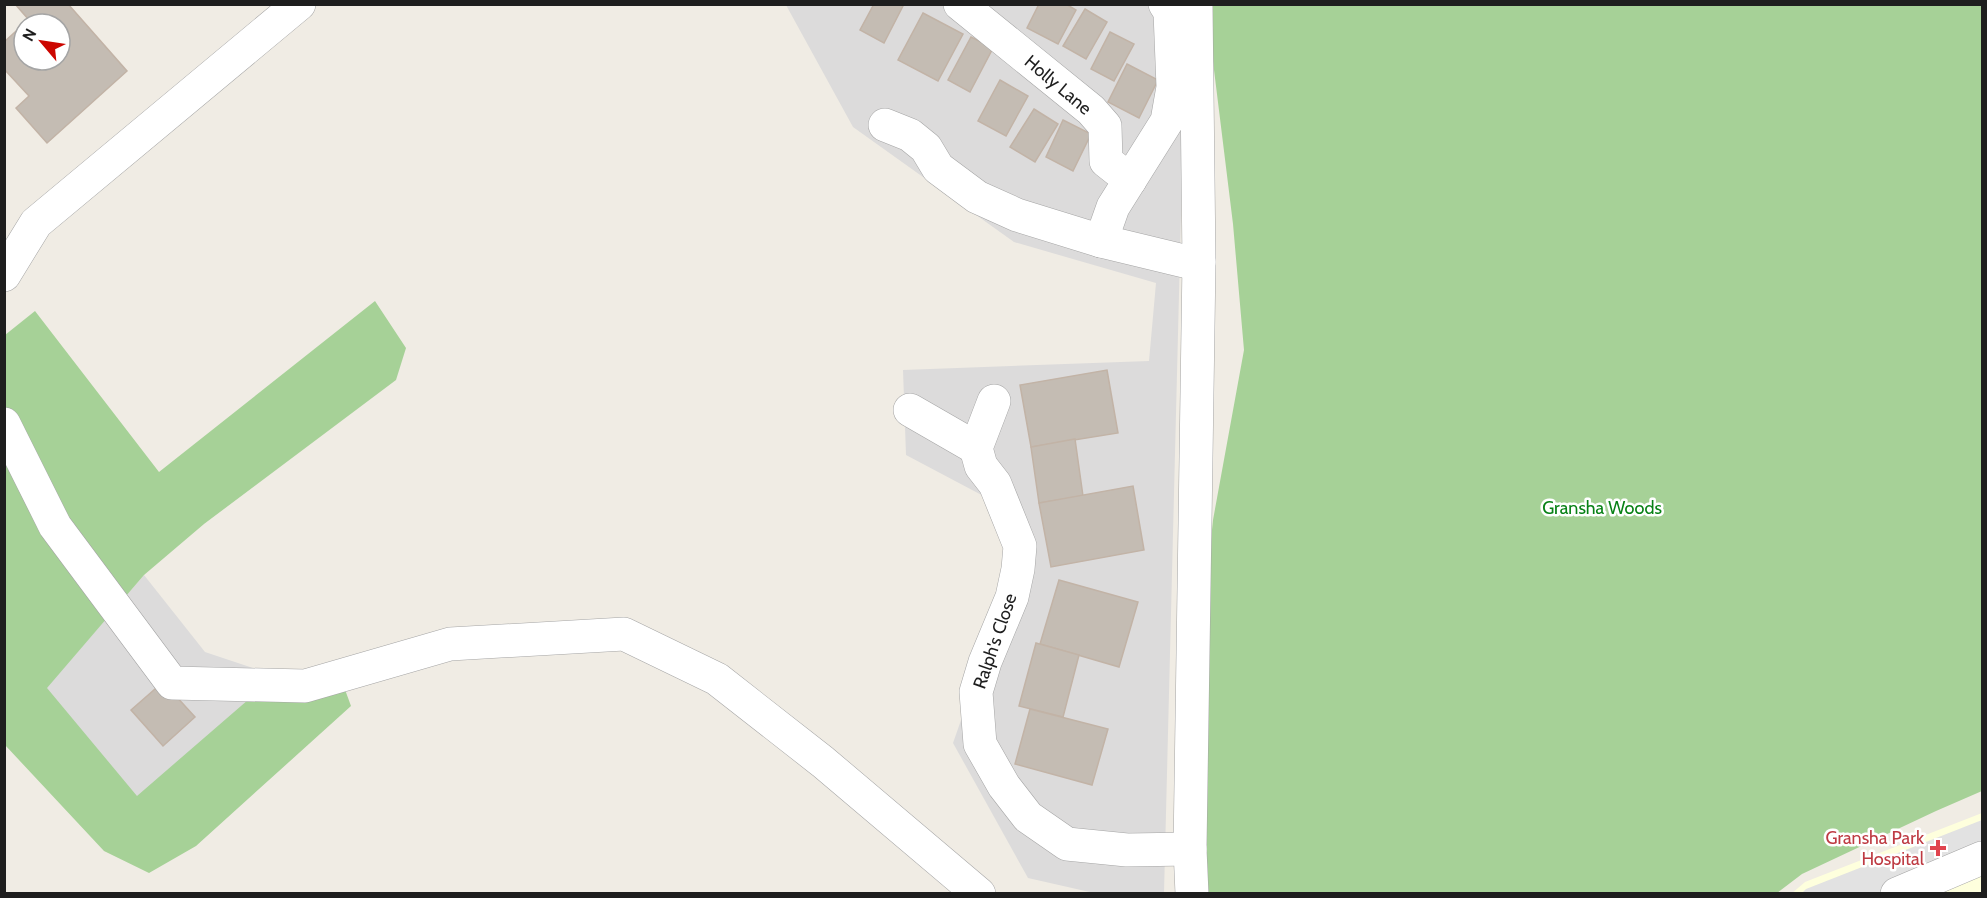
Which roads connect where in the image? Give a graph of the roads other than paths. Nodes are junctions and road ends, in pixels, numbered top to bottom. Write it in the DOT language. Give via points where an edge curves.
graph roads {
  1 [pos="299,4"];
  2 [pos="960,4"];
  3 [pos="1166,4"];
  4 [pos="1196,4"];
  5 [pos="885,125"];
  6 [pos="1130,180"];
  7 [pos="1101,241"];
  8 [pos="1199,262"];
  9 [pos="4,275"];
  10 [pos="994,401"];
  11 [pos="910,410"];
  12 [pos="4,424"];
  13 [pos="976,448"];
  14 [pos="1190,849"];
  15 [pos="1983,858"];
  16 [pos="980,894"];
  17 [pos="1192,894"];
  18 [pos="1897,894"];
  1 -- 9 [label="street" via="36,223"];
  2 -- 6 [label="street, Holly Lane" via="1091,110 1105,126 1106,161"];
  3 -- 6 [label="street" via="1170,12 1173,87 1167,121"];
  4 -- 8 [label="street"];
  5 -- 7 [label="street" via="910,135 926,148 938,168 977,197 1017,215"];
  6 -- 7 [label="street" via="1113,207"];
  7 -- 8 [label="street"];
  8 -- 14 [label="street"];
  10 -- 13 [label="street"];
  11 -- 13 [label="street"];
  12 -- 16 [label="street" via="55,526 172,683 305,686 450,644 624,634 717,679"];
  13 -- 14 [label="street, Ralph's Close" via="1020,546 1012,597 976,692 980,744 1004,786 1028,817 1067,844 1127,850"];
  14 -- 17 [label="street"];
  15 -- 18 [label="street"];
}
